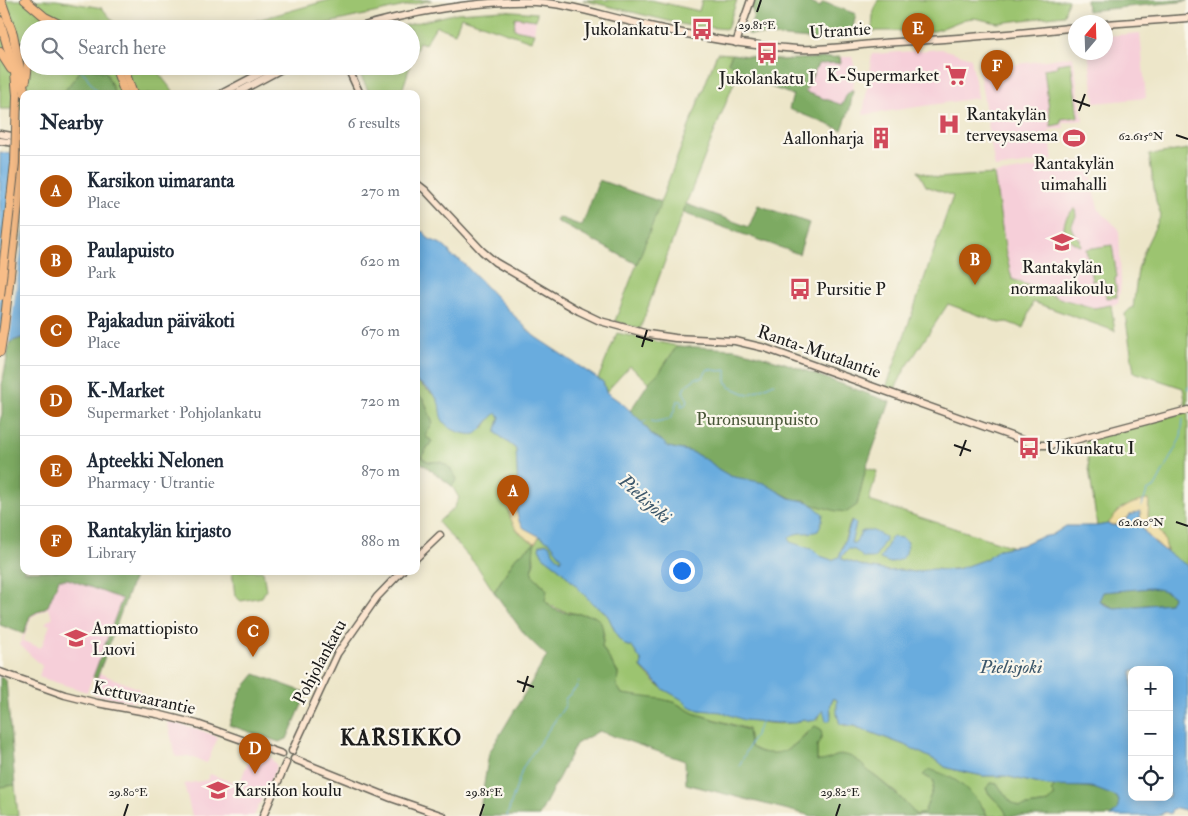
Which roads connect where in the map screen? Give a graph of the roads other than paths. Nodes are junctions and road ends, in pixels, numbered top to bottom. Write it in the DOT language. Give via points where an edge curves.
graph roads {
  1 [pos="1,0"];
  2 [pos="25,0"];
  3 [pos="751,0"];
  4 [pos="401,17"];
  5 [pos="1188,18"];
  6 [pos="0,20"];
  7 [pos="52,20"];
  8 [pos="389,20"];
  9 [pos="392,20"];
  10 [pos="1113,23"];
  11 [pos="1068,27"];
  12 [pos="736,43"];
  13 [pos="0,52"];
  14 [pos="15,73"];
  15 [pos="25,75"];
  16 [pos="118,75"];
  17 [pos="126,75"];
  18 [pos="257,75"];
  19 [pos="271,75"];
  20 [pos="351,75"];
  21 [pos="21,90"];
  22 [pos="22,90"];
  23 [pos="23,90"];
  24 [pos="124,90"];
  25 [pos="132,90"];
  26 [pos="229,90"];
  27 [pos="243,90"];
  28 [pos="358,90"];
  29 [pos="20,113"];
  30 [pos="0,134"];
  31 [pos="20,137"];
  32 [pos="0,141"];
  33 [pos="20,144"];
  34 [pos="420,186"];
  35 [pos="20,189"];
  36 [pos="0,296"];
  37 [pos="0,352"];
  38 [pos="1188,410"];
  39 [pos="440,535"];
  40 [pos="420,554"];
  41 [pos="398,575"];
  42 [pos="0,672"];
  43 [pos="292,751"];
  44 [pos="282,754"];
  45 [pos="294,759"];
  46 [pos="286,763"];
  47 [pos="263,816"];
  48 [pos="443,816"];
  1 -- 22 [label="highway" via="13,34"];
  2 -- 7 [label="highway"];
  3 -- 12 [label="street"];
  4 -- 8 [label="street, Utrantie"];
  4 -- 9 [label="street, Utrantie"];
  4 -- 12 [label="street, Utrantie" via="455,7 537,2"];
  5 -- 10 [label="street"];
  6 -- 14 [label="highway"];
  11 -- 12 [label="street, Utrantie" via="798,49"];
  13 -- 14 [label="highway"];
  14 -- 21 [label="highway"];
  15 -- 23 [label="highway"];
  16 -- 24 [label="highway"];
  17 -- 25 [label="highway"];
  18 -- 26 [label="street"];
  19 -- 27 [label="street"];
  20 -- 28 [label="street"];
  29 -- 36 [label="highway, bridge"];
  30 -- 31 [label="street"];
  32 -- 33 [label="street"];
  34 -- 38 [label="street, Ranta-Mutalantie" via="495,262 579,311 623,329 676,338 735,341 765,348 1036,445 1056,445"];
  35 -- 37 [label="highway"];
  39 -- 40 [label="street"];
  41 -- 43 [label="street, Pohjolankatu" via="373,602 337,654"];
  42 -- 44 [label="street, Kettuvaarantie" via="71,697 197,724"];
  43 -- 44 [label="street" via="286,750"];
  43 -- 45 [label="street"];
  44 -- 46 [label="street"];
  45 -- 46 [label="street"];
  45 -- 48 [label="street"];
  46 -- 47 [label="street"];
}
